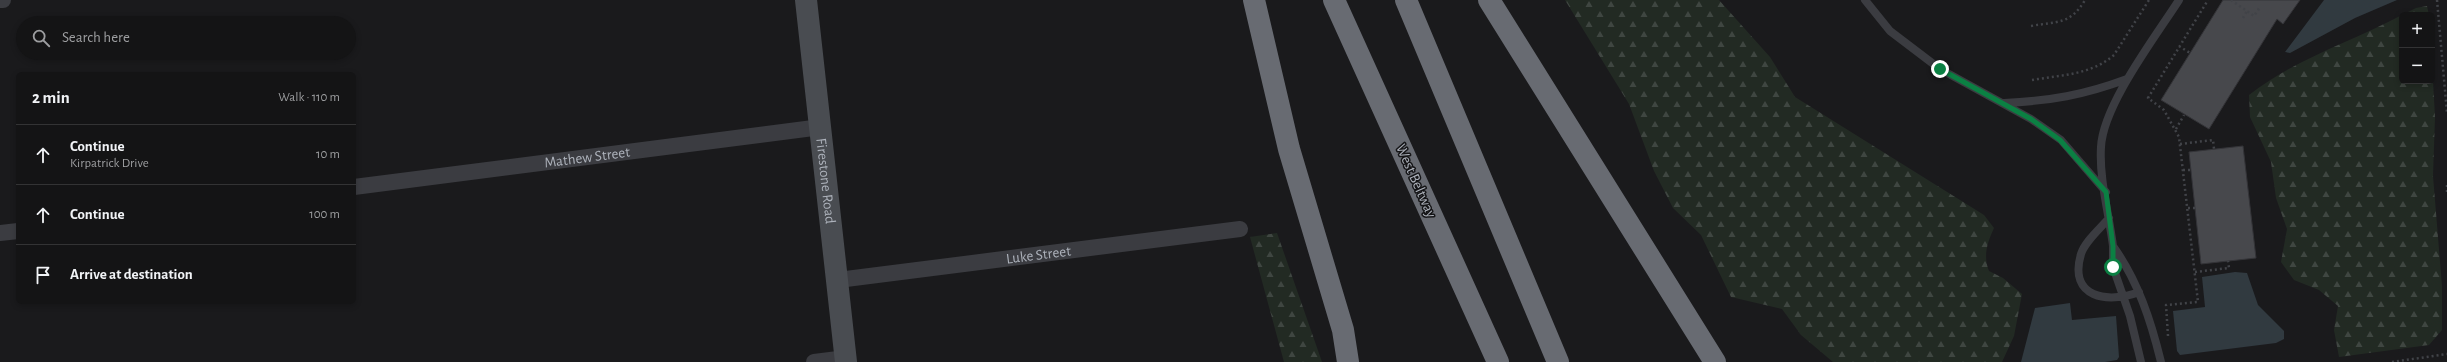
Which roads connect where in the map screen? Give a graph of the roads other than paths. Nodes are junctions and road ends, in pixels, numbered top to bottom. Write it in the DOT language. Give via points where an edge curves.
graph roads {
  1 [pos="806,0"];
  2 [pos="1254,0"];
  3 [pos="1334,0"];
  4 [pos="1406,0"];
  5 [pos="1490,0"];
  6 [pos="1865,0"];
  7 [pos="2179,0"];
  8 [pos="2127,79"];
  9 [pos="2004,103"];
  10 [pos="821,127"];
  11 [pos="356,187"];
  12 [pos="2106,192"];
  13 [pos="2109,218"];
  14 [pos="1240,229"];
  15 [pos="16,231"];
  16 [pos="0,233"];
  17 [pos="2113,246"];
  18 [pos="838,280"];
  19 [pos="2139,292"];
  20 [pos="2123,298"];
  21 [pos="1343,330"];
  22 [pos="846,360"];
  23 [pos="814,362"];
  24 [pos="1348,362"];
  25 [pos="1358,362"];
  26 [pos="1498,362"];
  27 [pos="1558,362"];
  28 [pos="1715,362"];
  29 [pos="2141,362"];
  30 [pos="2161,362"];
  1 -- 10 [label="street, Firestone Road"];
  2 -- 21 [label="highway" via="1289,149"];
  3 -- 26 [label="highway, West Beltway"];
  4 -- 27 [label="highway"];
  5 -- 28 [label="highway"];
  6 -- 9 [label="lane" via="1890,31 1940,69"];
  7 -- 8 [label="lane"];
  8 -- 9 [label="lane" via="2092,92"];
  8 -- 12 [label="lane" via="2106,125 2101,146"];
  9 -- 12 [label="lane" via="2060,140"];
  10 -- 11 [label="street, Mathew Street"];
  10 -- 18 [label="street, Firestone Road"];
  12 -- 13 [label="lane"];
  13 -- 17 [label="lane"];
  13 -- 20 [label="lane" via="2084,249 2080,276 2085,288 2092,294 2108,299"];
  14 -- 18 [label="street, Luke Street"];
  15 -- 16 [label="street"];
  17 -- 19 [label="lane" via="2129,268"];
  17 -- 20 [label="lane" via="2113,267"];
  18 -- 22 [label="street, Firestone Road"];
  19 -- 20 [label="lane"];
  19 -- 30 [label="lane" via="2153,326"];
  20 -- 29 [label="lane"];
  21 -- 24 [label="highway"];
  21 -- 25 [label="highway"];
  22 -- 23 [label="street"];
}
